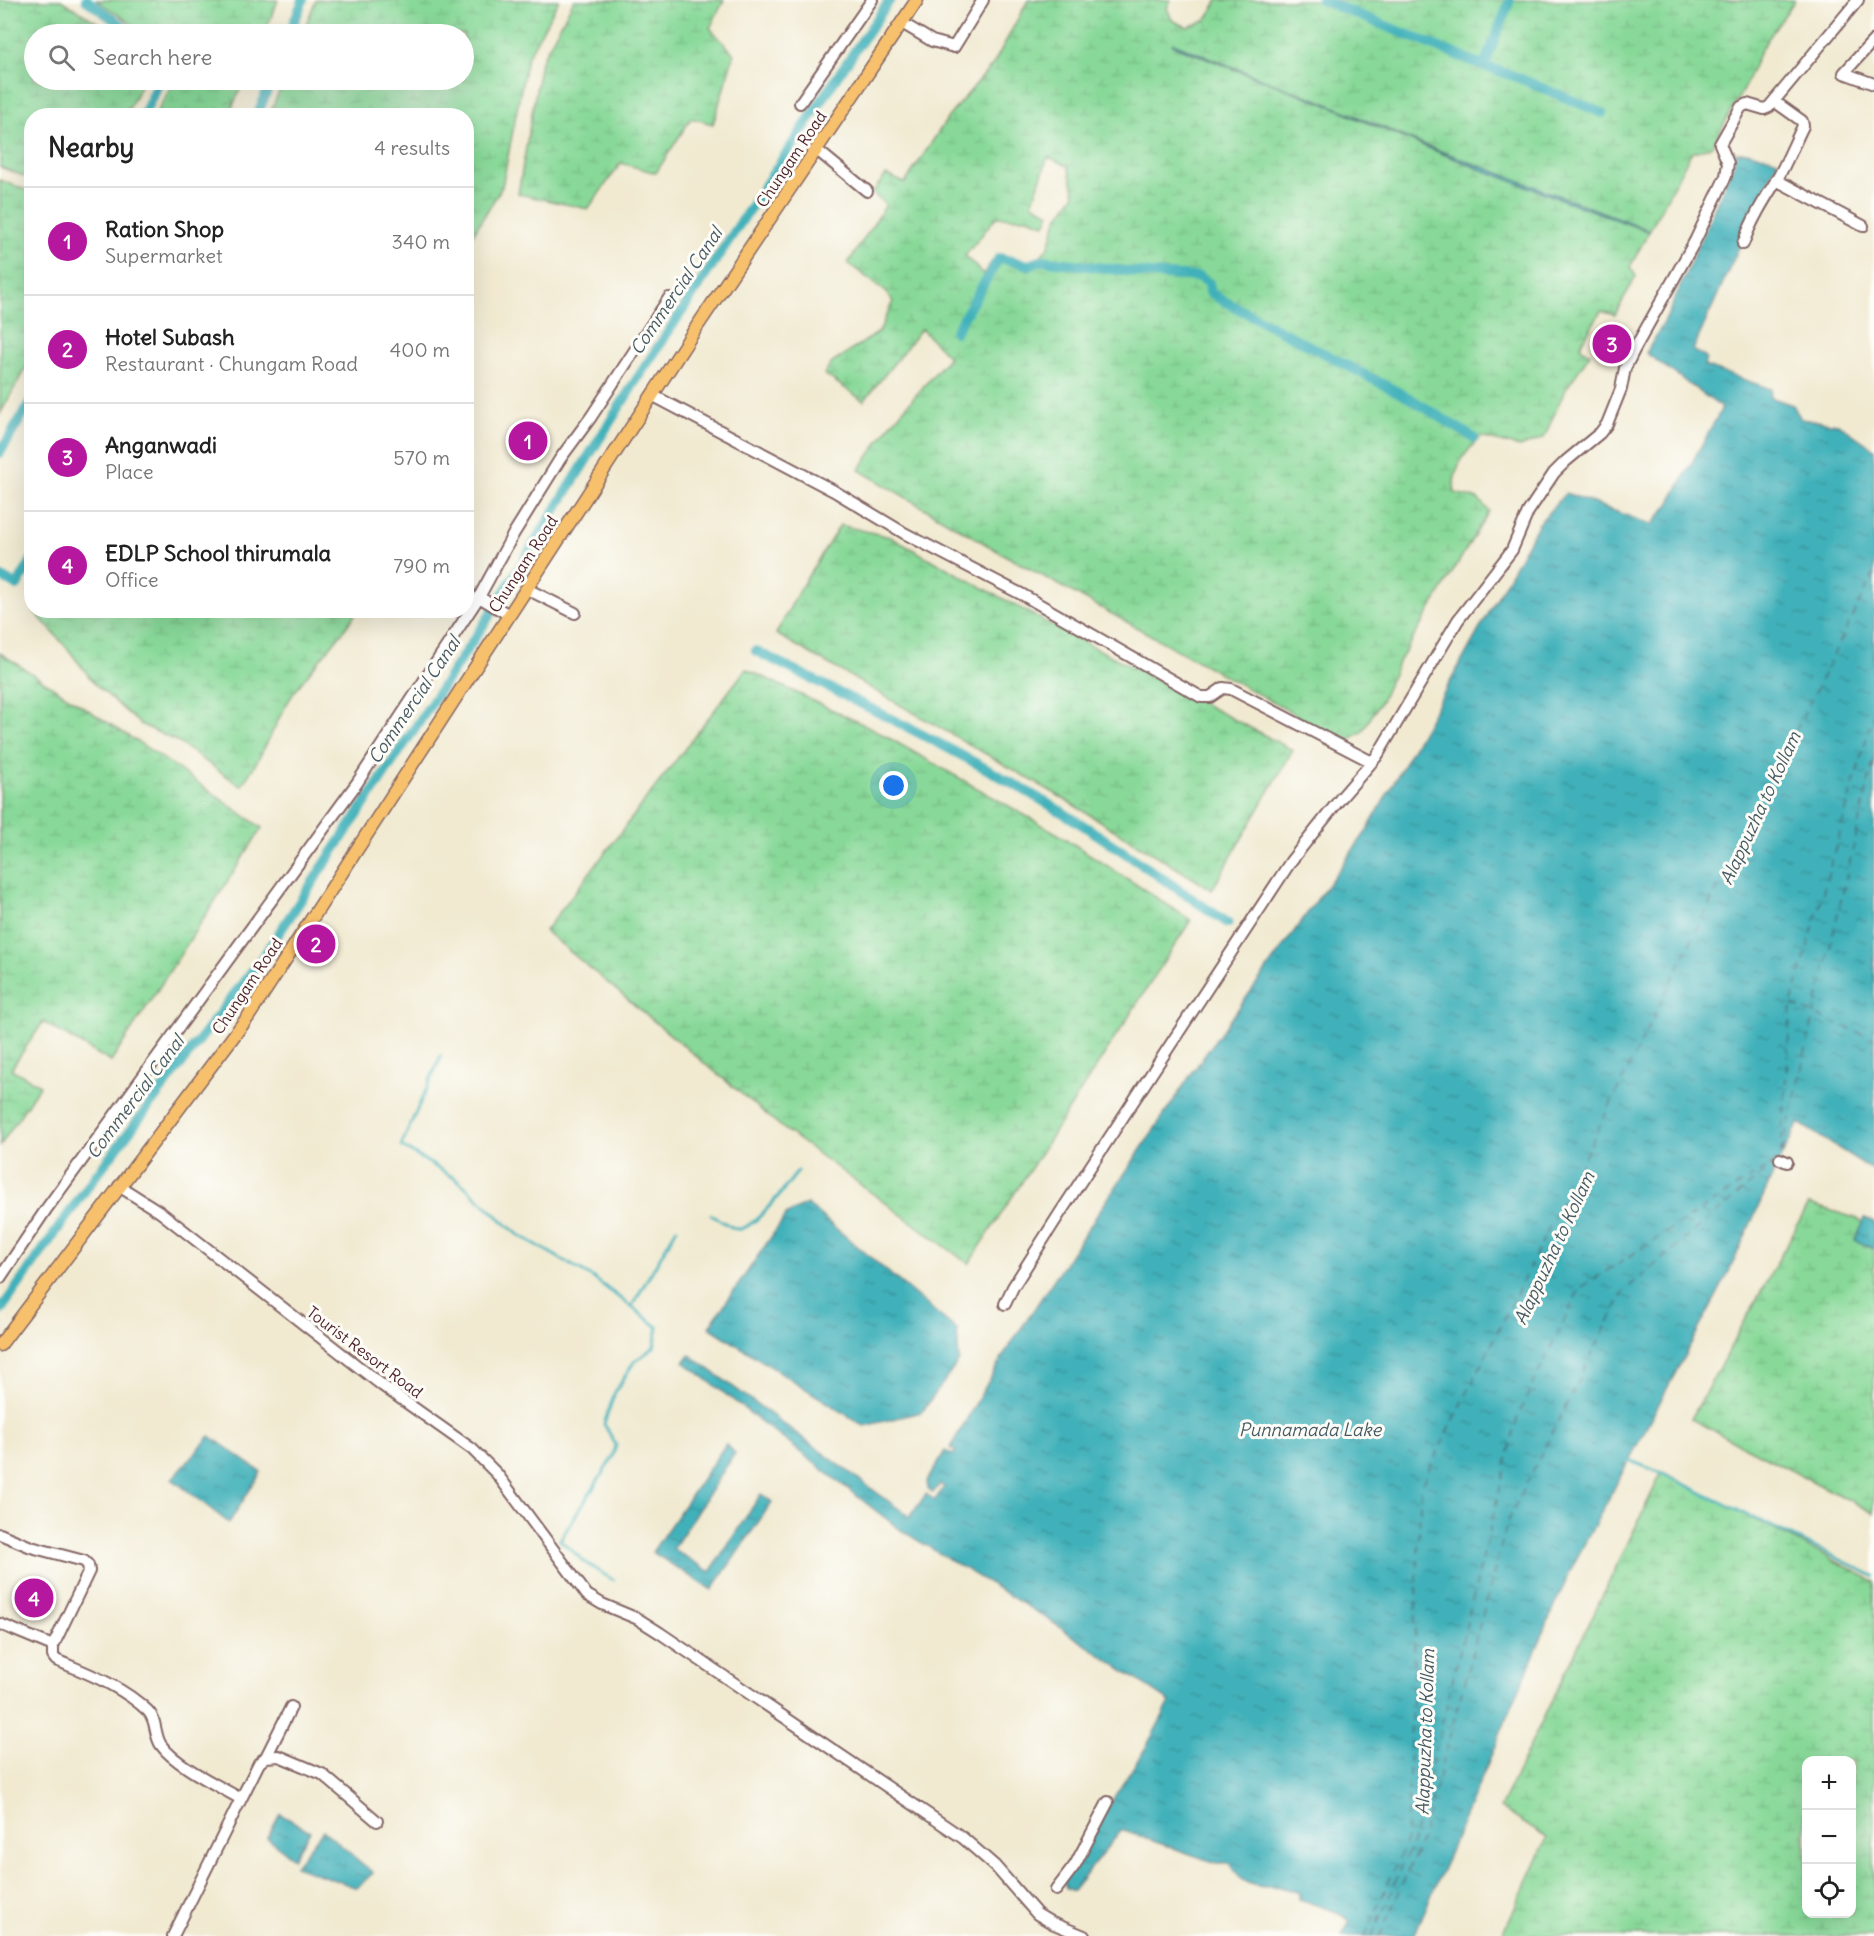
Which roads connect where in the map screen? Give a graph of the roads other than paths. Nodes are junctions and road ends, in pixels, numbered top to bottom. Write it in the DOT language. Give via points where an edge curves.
graph roads {
  1 [pos="872,0"];
  2 [pos="917,0"];
  3 [pos="983,0"];
  4 [pos="1858,0"];
  5 [pos="902,23"];
  6 [pos="1874,40"];
  7 [pos="1874,84"];
  8 [pos="1774,101"];
  9 [pos="800,103"];
  10 [pos="817,150"];
  11 [pos="1776,180"];
  12 [pos="867,191"];
  13 [pos="1863,226"];
  14 [pos="1743,244"];
  15 [pos="669,298"];
  16 [pos="652,395"];
  17 [pos="527,589"];
  18 [pos="481,599"];
  19 [pos="474,609"];
  20 [pos="506,613"];
  21 [pos="576,613"];
  22 [pos="468,618"];
  23 [pos="1372,762"];
  24 [pos="119,1186"];
  25 [pos="0,1278"];
  26 [pos="1005,1304"];
  27 [pos="0,1345"];
  28 [pos="0,1534"];
  29 [pos="0,1624"];
  30 [pos="53,1646"];
  31 [pos="291,1707"];
  32 [pos="266,1757"];
  33 [pos="241,1799"];
  34 [pos="1108,1802"];
  35 [pos="377,1821"];
  36 [pos="1056,1890"];
  37 [pos="173,1936"];
  38 [pos="1083,1936"];
  1 -- 9 [label="street"];
  2 -- 5 [label="main road, Chungam Road"];
  3 -- 5 [label="street" via="954,47"];
  4 -- 8 [label="street"];
  5 -- 10 [label="main road, Chungam Road"];
  6 -- 7 [label="street" via="1844,73"];
  8 -- 11 [label="street" via="1802,121 1803,126"];
  8 -- 23 [label="street" via="1766,109 1744,105 1722,138 1721,151 1728,163 1726,176 1625,368 1606,424 1554,473 1528,512 1512,550 1458,620"];
  10 -- 12 [label="street"];
  10 -- 16 [label="main road, Chungam Road"];
  11 -- 13 [label="street"];
  11 -- 14 [label="street"];
  15 -- 18 [label="street" via="560,459 514,533"];
  16 -- 17 [label="main road, Chungam Road"];
  16 -- 23 [label="street" via="834,491 1201,697 1210,697 1223,688 1231,689"];
  17 -- 20 [label="main road, Chungam Road"];
  17 -- 21 [label="street"];
  18 -- 19 [label="street"];
  18 -- 20 [label="street"];
  20 -- 24 [label="main road, Chungam Road" via="248,1017"];
  22 -- 25 [label="street" via="357,783"];
  23 -- 26 [label="street" via="1291,861 1060,1213"];
  24 -- 27 [label="main road, Chungam Road"];
  24 -- 38 [label="street, Tourist Resort Road" via="160,1212 383,1386 472,1449 497,1474 591,1598 660,1633 963,1838 995,1866 1037,1914"];
  28 -- 30 [label="street" via="88,1565 89,1571"];
  29 -- 30 [label="street"];
  30 -- 33 [label="street" via="56,1660 107,1681 150,1713 159,1743 167,1753"];
  31 -- 32 [label="street"];
  32 -- 33 [label="street"];
  32 -- 35 [label="street" via="279,1756 322,1774"];
  33 -- 37 [label="street"];
  34 -- 36 [label="street" via="1075,1865"];
}
